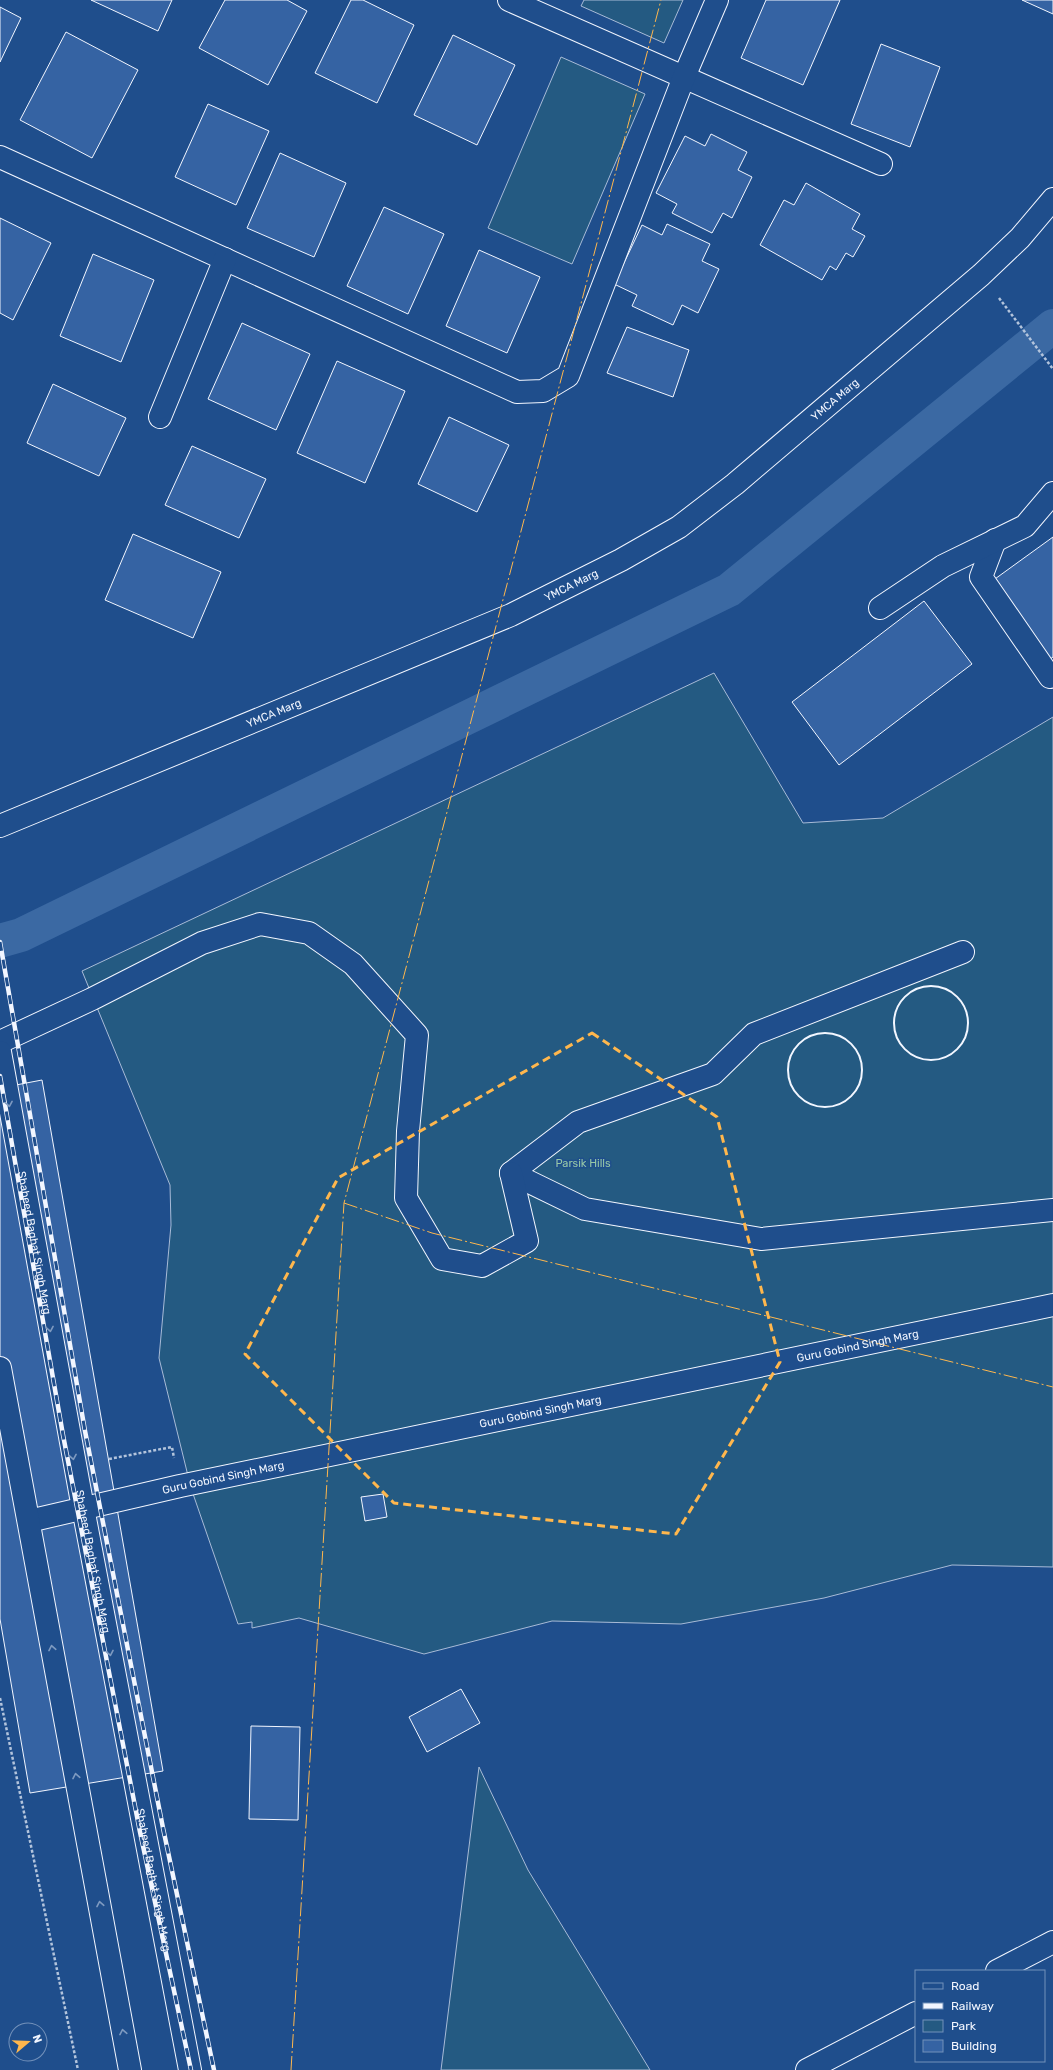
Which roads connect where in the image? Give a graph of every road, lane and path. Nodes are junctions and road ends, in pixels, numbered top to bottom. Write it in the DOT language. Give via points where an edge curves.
graph roads {
  1 [pos="509,0"];
  2 [pos="717,0"];
  3 [pos="684,77"];
  4 [pos="0,157"];
  5 [pos="881,164"];
  6 [pos="1053,199"];
  7 [pos="225,259"];
  8 [pos="1002,303"];
  9 [pos="1053,369"];
  10 [pos="160,417"];
  11 [pos="1053,493"];
  12 [pos="995,540"];
  13 [pos="880,608"];
  14 [pos="1053,675"];
  15 [pos="0,826"];
  16 [pos="963,952"];
  17 [pos="0,1042"];
  18 [pos="0,1052"];
  19 [pos="511,1173"];
  20 [pos="1053,1210"];
  21 [pos="1053,1305"];
  22 [pos="0,1368"];
  23 [pos="172,1447"];
  24 [pos="109,1459"];
  25 [pos="82,1508"];
  26 [pos="29,1521"];
  27 [pos="0,1698"];
  28 [pos="1053,1942"];
  29 [pos="999,1970"];
  30 [pos="915,2014"];
  31 [pos="78,2070"];
  32 [pos="130,2070"];
  33 [pos="190,2070"];
  34 [pos="807,2070"];
  1 -- 3 [label="main road"];
  2 -- 3 [label="main road"];
  3 -- 5 [label="main road"];
  3 -- 7 [label="main road" via="568,376 543,391 517,392"];
  4 -- 7 [label="main road"];
  6 -- 15 [label="main road, YMCA Marg" via="1020,238 981,275 735,484 679,527 621,560 511,615"];
  7 -- 10 [label="main road"];
  8 -- 9 [label="path"];
  11 -- 12 [label="main road" via="1025,526"];
  12 -- 13 [label="main road" via="943,566"];
  12 -- 14 [label="main road" via="981,577 1050,677"];
  16 -- 19 [label="main road" via="754,1034 714,1074 578,1122"];
  17 -- 19 [label="main road" via="202,944 260,924 309,933 353,964 417,1035 408,1131 406,1198 442,1259 482,1266 527,1241"];
  18 -- 25 [label="main road, Shaheed Baghat Singh Marg, one-way"];
  19 -- 20 [label="main road" via="585,1210 761,1239"];
  21 -- 25 [label="main road, Guru Gobind Singh Marg"];
  22 -- 26 [label="main road"];
  23 -- 24 [label="path"];
  25 -- 26 [label="main road, Guru Gobind Singh Marg"];
  25 -- 33 [label="main road, Shaheed Baghat Singh Marg, one-way"];
  32 -- 26 [label="main road, one-way"];
  27 -- 31 [label="path"];
  28 -- 29 [label="main road"];
  30 -- 34 [label="main road"];
}
